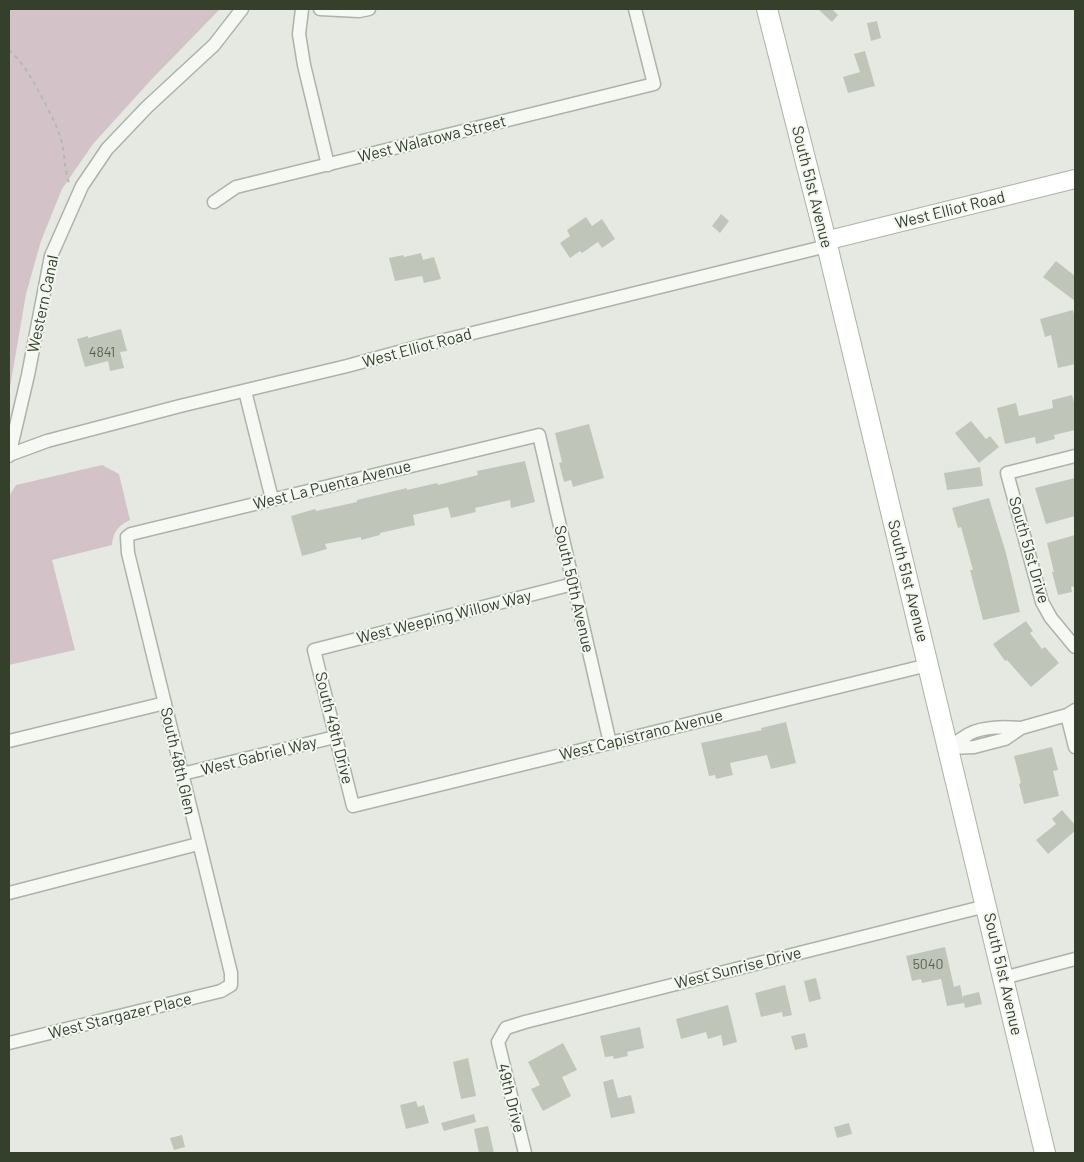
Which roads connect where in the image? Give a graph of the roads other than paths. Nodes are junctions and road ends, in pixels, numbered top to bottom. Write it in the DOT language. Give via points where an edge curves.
graph roads {
  1 [pos="242,9"];
  2 [pos="302,9"];
  3 [pos="320,9"];
  4 [pos="369,9"];
  5 [pos="635,9"];
  6 [pos="767,9"];
  7 [pos="328,164"];
  8 [pos="1075,179"];
  9 [pos="214,202"];
  10 [pos="826,243"];
  11 [pos="245,391"];
  12 [pos="539,435"];
  13 [pos="9,455"];
  14 [pos="1075,456"];
  15 [pos="272,499"];
  16 [pos="126,537"];
  17 [pos="573,584"];
  18 [pos="1075,647"];
  19 [pos="314,650"];
  20 [pos="928,665"];
  21 [pos="165,703"];
  22 [pos="1071,712"];
  23 [pos="335,738"];
  24 [pos="9,742"];
  25 [pos="610,743"];
  26 [pos="1075,747"];
  27 [pos="948,748"];
  28 [pos="182,774"];
  29 [pos="353,806"];
  30 [pos="198,844"];
  31 [pos="9,892"];
  32 [pos="986,906"];
  33 [pos="1075,958"];
  34 [pos="1003,978"];
  35 [pos="231,985"];
  36 [pos="498,1042"];
  37 [pos="9,1043"];
  38 [pos="525,1153"];
  39 [pos="1045,1153"];
  1 -- 13 [label="street, Western Canal" via="214,45 147,107 108,149 82,186 51,256"];
  2 -- 7 [label="street" via="299,34 304,65"];
  3 -- 4 [label="street"];
  5 -- 7 [label="street, West Walatowa Street" via="654,84"];
  6 -- 10 [label="main road, South 51st Avenue"];
  7 -- 9 [label="street, West Walatowa Street" via="236,187"];
  8 -- 10 [label="main road, West Elliot Road"];
  10 -- 11 [label="street, West Elliot Road"];
  10 -- 20 [label="main road, South 51st Avenue"];
  11 -- 13 [label="street, West Elliot Road" via="47,441"];
  11 -- 15 [label="street"];
  12 -- 15 [label="street, West La Puenta Avenue"];
  12 -- 17 [label="street, South 50th Avenue"];
  14 -- 18 [label="street, South 51st Drive" via="1007,473 1042,602"];
  15 -- 16 [label="street, West La Puenta Avenue"];
  16 -- 21 [label="street, South 48th Glen"];
  17 -- 19 [label="street, West Weeping Willow Way"];
  17 -- 25 [label="street, South 50th Avenue"];
  19 -- 23 [label="street, South 49th Drive"];
  20 -- 25 [label="street, West Capistrano Avenue"];
  20 -- 27 [label="main road, South 51st Avenue"];
  21 -- 24 [label="street"];
  21 -- 28 [label="street, South 48th Glen"];
  22 -- 26 [label="street"];
  22 -- 27 [label="street" via="1021,728 1005,739 974,747"];
  23 -- 28 [label="street, West Gabriel Way"];
  23 -- 29 [label="street, South 49th Drive"];
  25 -- 29 [label="street, West Capistrano Avenue"];
  27 -- 32 [label="main road, South 51st Avenue"];
  28 -- 30 [label="street, South 48th Glen"];
  30 -- 31 [label="street"];
  30 -- 35 [label="street, South 48th Glen"];
  32 -- 34 [label="main road, South 51st Avenue"];
  32 -- 36 [label="street, West Sunrise Drive" via="525,1022 506,1028"];
  33 -- 34 [label="street"];
  34 -- 39 [label="main road, South 51st Avenue"];
  35 -- 37 [label="street, West Stargazer Place" via="221,991"];
  36 -- 38 [label="street, 49th Drive"];
}
